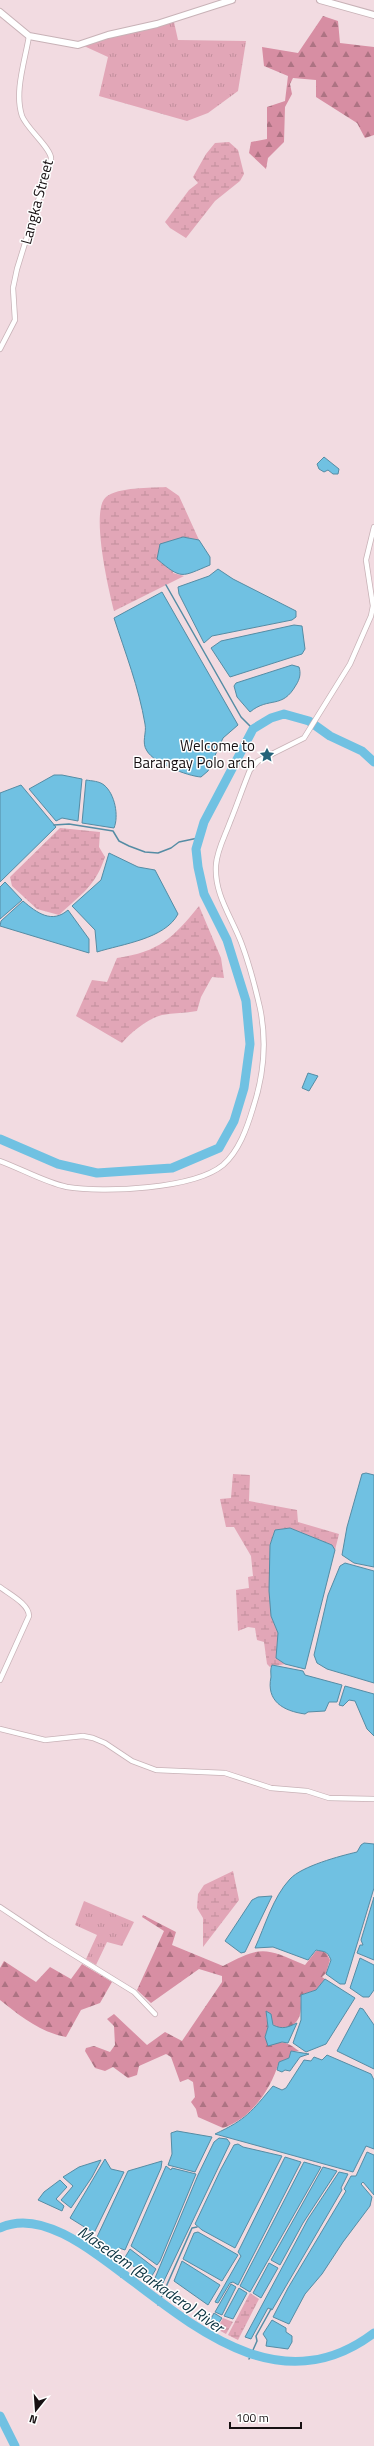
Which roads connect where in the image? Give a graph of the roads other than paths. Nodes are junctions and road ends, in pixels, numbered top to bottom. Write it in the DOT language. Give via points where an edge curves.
graph roads {
  1 [pos="232,0"];
  2 [pos="320,0"];
  3 [pos="0,12"];
  4 [pos="374,15"];
  5 [pos="29,36"];
  6 [pos="0,349"];
  7 [pos="374,527"];
  8 [pos="0,1161"];
  9 [pos="0,1587"];
  10 [pos="0,1680"];
  11 [pos="0,1729"];
  12 [pos="374,1799"];
  13 [pos="0,1907"];
  14 [pos="155,2014"];
  1 -- 5 [label="street" via="78,45"];
  2 -- 4 [label="street"];
  3 -- 5 [label="street"];
  5 -- 6 [label="street, Langka Street" via="19,92 20,107 28,127 51,159 14,280 15,320"];
  7 -- 8 [label="street" via="366,560 371,616 350,664 304,738 258,761 250,770 221,842 216,865 217,881 222,902 248,962 263,1030 264,1059 259,1090 246,1128 233,1154 212,1173 202,1177 138,1188 66,1186"];
  9 -- 10 [label="street" via="24,1606 29,1616"];
  11 -- 12 [label="street" via="45,1740 83,1736 93,1738 132,1761 156,1770 225,1773 271,1788 307,1791 329,1798"];
  13 -- 14 [label="street" via="134,1992"];
}
